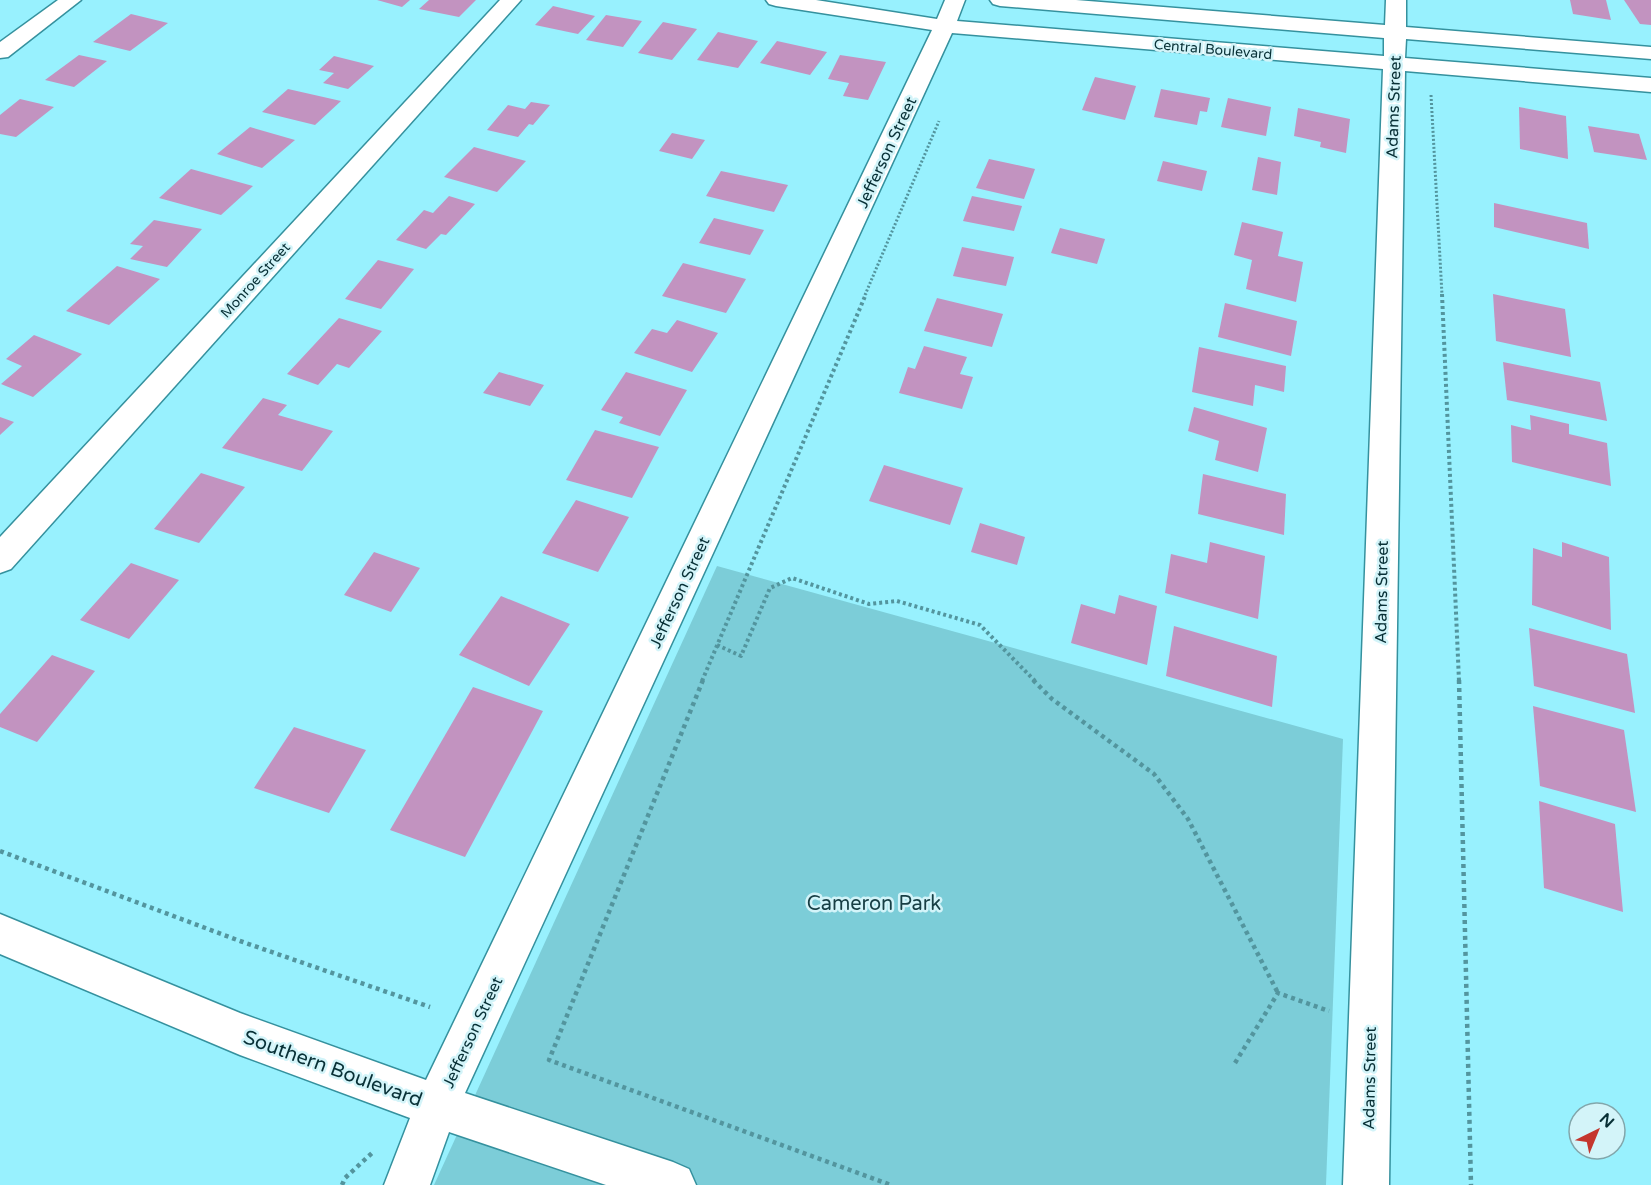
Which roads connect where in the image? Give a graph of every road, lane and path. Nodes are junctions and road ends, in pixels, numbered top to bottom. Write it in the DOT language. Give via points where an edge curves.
graph roads {
  1 [pos="71,0"];
  2 [pos="511,0"];
  3 [pos="776,0"];
  4 [pos="1000,0"];
  5 [pos="1396,0"];
  6 [pos="950,13"];
  7 [pos="1395,49"];
  8 [pos="0,52"];
  9 [pos="1651,52"];
  10 [pos="1651,85"];
  11 [pos="1431,90"];
  12 [pos="942,115"];
  13 [pos="0,560"];
  14 [pos="717,645"];
  15 [pos="0,851"];
  16 [pos="0,934"];
  17 [pos="1278,993"];
  18 [pos="1333,1000"];
  19 [pos="430,1007"];
  20 [pos="1235,1063"];
  21 [pos="437,1106"];
  22 [pos="377,1148"];
  23 [pos="342,1185"];
  24 [pos="407,1185"];
  25 [pos="673,1185"];
  26 [pos="891,1185"];
  27 [pos="1366,1185"];
  28 [pos="1471,1185"];
  1 -- 8 [label="street"];
  2 -- 13 [label="street, Monroe Street"];
  3 -- 6 [label="street, Central Boulevard"];
  4 -- 7 [label="street, Central Boulevard"];
  5 -- 7 [label="street, Adams Street"];
  6 -- 7 [label="street, Central Boulevard"];
  6 -- 21 [label="street, Jefferson Street"];
  7 -- 9 [label="street, Central Boulevard"];
  7 -- 10 [label="street, Central Boulevard"];
  7 -- 27 [label="street, Adams Street"];
  11 -- 28 [label="path" via="1464,806"];
  12 -- 14 [label="path"];
  14 -- 17 [label="path" via="741,656 770,588 792,579 869,604 897,601 980,625 1052,699 1154,774 1188,819"];
  14 -- 26 [label="path" via="549,1060"];
  15 -- 19 [label="path"];
  16 -- 21 [label="street, Southern Boulevard" via="240,1034"];
  17 -- 18 [label="path" via="1333,1012"];
  17 -- 20 [label="path"];
  21 -- 24 [label="street, Jefferson Street"];
  21 -- 25 [label="street, Southern Boulevard"];
  22 -- 23 [label="path"];
}
